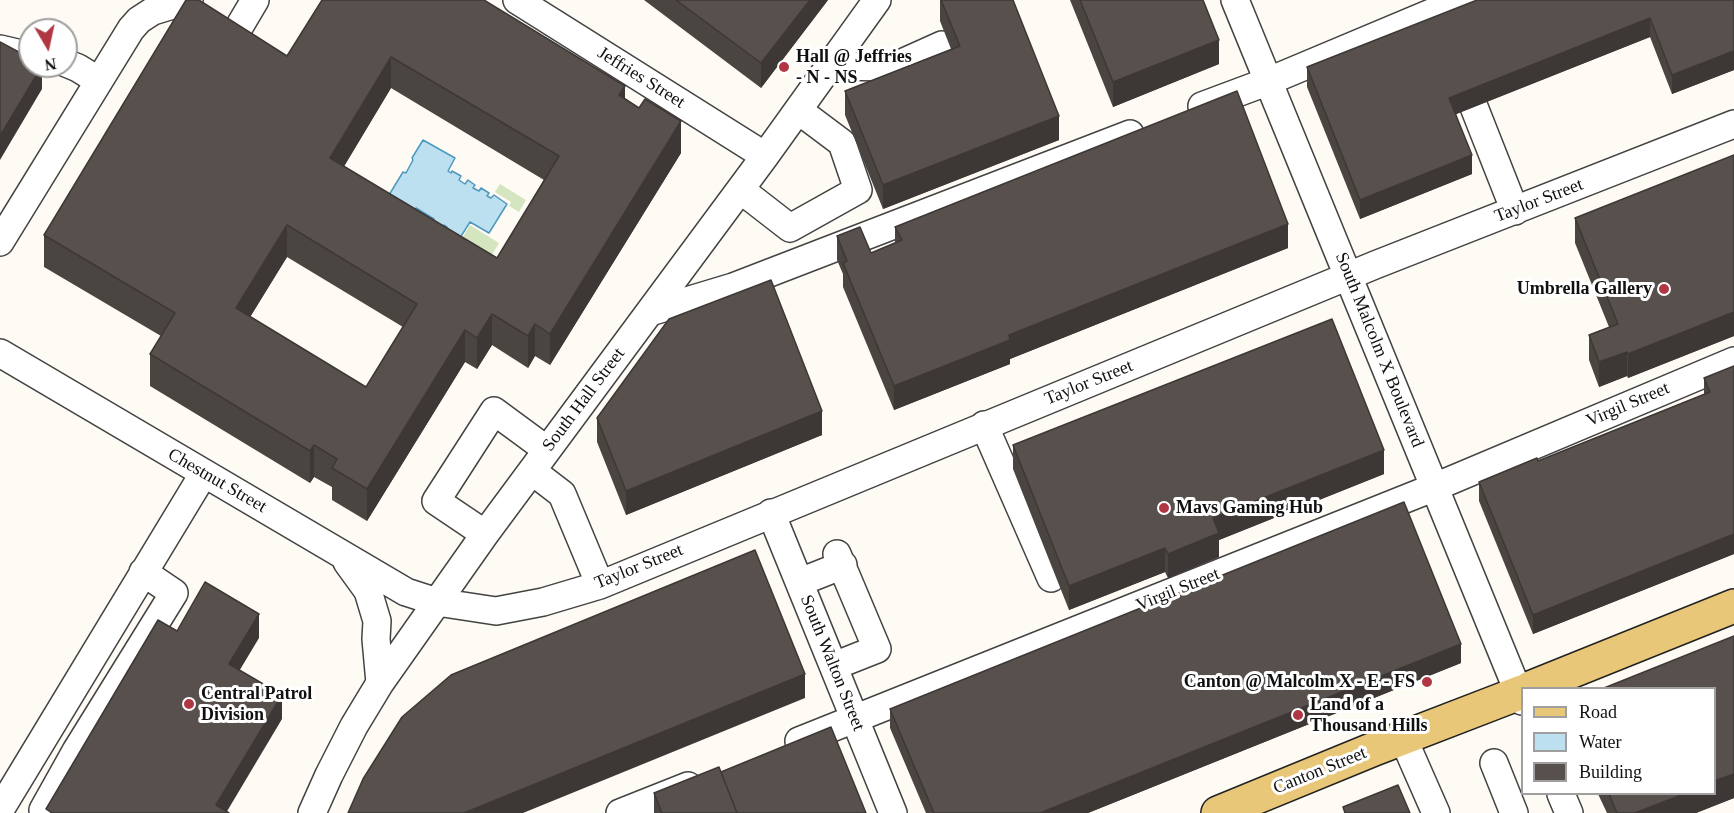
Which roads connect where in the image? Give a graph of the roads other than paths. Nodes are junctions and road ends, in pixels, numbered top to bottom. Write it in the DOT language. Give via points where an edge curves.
graph roads {
  1 [pos="189,0"];
  2 [pos="255,0"];
  3 [pos="517,0"];
  4 [pos="878,0"];
  5 [pos="1235,0"];
  6 [pos="1462,0"];
  7 [pos="942,45"];
  8 [pos="0,49"];
  9 [pos="226,49"];
  10 [pos="18,53"];
  11 [pos="830,66"];
  12 [pos="78,68"];
  13 [pos="99,81"];
  14 [pos="1269,81"];
  15 [pos="1474,107"];
  16 [pos="798,110"];
  17 [pos="1734,124"];
  18 [pos="765,156"];
  19 [pos="741,190"];
  20 [pos="1515,211"];
  21 [pos="0,242"];
  22 [pos="1349,276"];
  23 [pos="650,312"];
  24 [pos="0,353"];
  25 [pos="1734,361"];
  26 [pos="984,425"];
  27 [pos="540,460"];
  28 [pos="204,473"];
  29 [pos="1435,487"];
  30 [pos="771,513"];
  31 [pos="485,534"];
  32 [pos="341,554"];
  33 [pos="143,572"];
  34 [pos="1051,578"];
  35 [pos="800,582"];
  36 [pos="600,585"];
  37 [pos="437,602"];
  38 [pos="1734,606"];
  39 [pos="834,666"];
  40 [pos="380,683"];
  41 [pos="1521,687"];
  42 [pos="1538,687"];
  43 [pos="1521,694"];
  44 [pos="855,719"];
  45 [pos="46,733"];
  46 [pos="1403,738"];
  47 [pos="779,749"];
  48 [pos="76,752"];
  49 [pos="1494,762"];
  50 [pos="715,775"];
  51 [pos="1561,795"];
  52 [pos="1519,803"];
  53 [pos="1,806"];
  54 [pos="43,810"];
  55 [pos="312,813"];
  56 [pos="620,813"];
  57 [pos="893,813"];
  58 [pos="1218,813"];
  59 [pos="1436,813"];
  60 [pos="1569,813"];
  1 -- 13 [label="street" via="153,11 140,20"];
  2 -- 9 [label="street"];
  3 -- 18 [label="street, Jeffries Street"];
  4 -- 11 [label="street, South Hall Street"];
  5 -- 14 [label="street, South Malcolm X Boulevard"];
  6 -- 14 [label="street"];
  7 -- 11 [label="street" via="893,67"];
  8 -- 10 [label="street"];
  11 -- 16 [label="street, South Hall Street"];
  12 -- 13 [label="street"];
  13 -- 21 [label="street"];
  14 -- 22 [label="street, South Malcolm X Boulevard"];
  14 -- 23 [label="street" via="733,287"];
  15 -- 20 [label="street"];
  16 -- 18 [label="street, South Hall Street"];
  16 -- 19 [label="street" via="842,143 858,190 790,228"];
  17 -- 20 [label="street, Taylor Street"];
  18 -- 19 [label="street, South Hall Street"];
  19 -- 23 [label="street, South Hall Street"];
  20 -- 22 [label="street, Taylor Street"];
  22 -- 26 [label="street, Taylor Street"];
  22 -- 29 [label="street, South Malcolm X Boulevard"];
  23 -- 27 [label="street, South Hall Street"];
  24 -- 28 [label="street, Chestnut Street"];
  25 -- 29 [label="street, Virgil Street"];
  26 -- 30 [label="street, Taylor Street"];
  26 -- 34 [label="street"];
  27 -- 31 [label="street, South Hall Street"];
  27 -- 31 [label="street" via="494,411 436,501"];
  27 -- 36 [label="street" via="562,494"];
  28 -- 32 [label="street, Chestnut Street"];
  28 -- 33 [label="street"];
  29 -- 41 [label="street, South Malcolm X Boulevard"];
  29 -- 44 [label="street, Virgil Street"];
  30 -- 35 [label="street, South Walton Street"];
  30 -- 36 [label="street, Taylor Street"];
  31 -- 37 [label="street, South Hall Street"];
  32 -- 37 [label="street, Chestnut Street" via="406,592"];
  32 -- 40 [label="street" via="368,591 378,621"];
  33 -- 45 [label="street"];
  33 -- 48 [label="street" via="174,593"];
  35 -- 39 [label="street, South Walton Street"];
  35 -- 39 [label="street" via="840,560 877,649"];
  36 -- 37 [label="street, Taylor Street" via="496,611"];
  37 -- 40 [label="street, South Hall Street"];
  38 -- 42 [label="main road, Canton Street"];
  39 -- 44 [label="street, South Walton Street"];
  40 -- 55 [label="street, South Hall Street" via="328,775"];
  43 -- 46 [label="main road, Canton Street"];
  44 -- 47 [label="street, Virgil Street"];
  44 -- 57 [label="street, South Walton Street"];
  45 -- 48 [label="street"];
  45 -- 53 [label="street"];
  46 -- 58 [label="main road, Canton Street"];
  46 -- 59 [label="street"];
  48 -- 54 [label="street"];
  49 -- 52 [label="street"];
  50 -- 56 [label="street"];
  51 -- 60 [label="street"];
}
